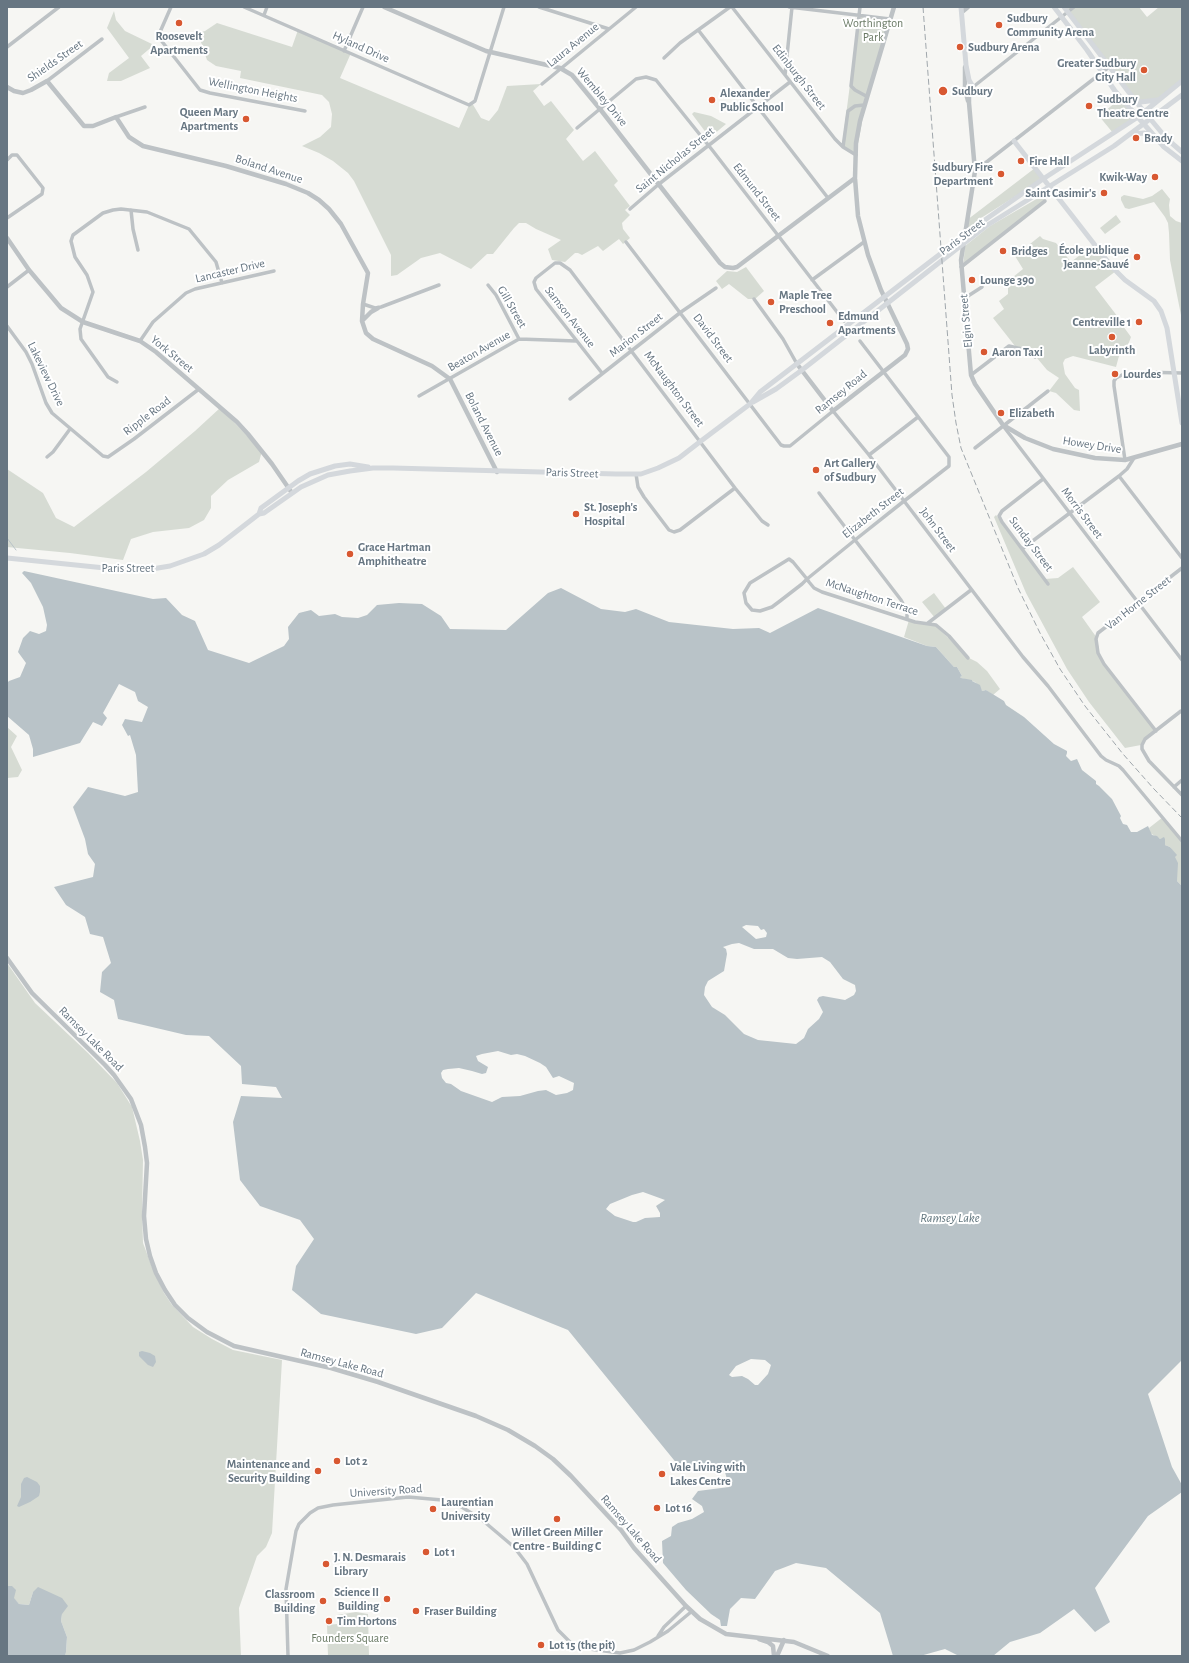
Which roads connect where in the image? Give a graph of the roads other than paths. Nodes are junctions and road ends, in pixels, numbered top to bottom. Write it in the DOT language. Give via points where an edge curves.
graph roads {
  1 [pos="59,7"];
  2 [pos="171,7"];
  3 [pos="244,7"];
  4 [pos="267,7"];
  5 [pos="363,7"];
  6 [pos="384,7"];
  7 [pos="504,7"];
  8 [pos="539,7"];
  9 [pos="636,7"];
  10 [pos="731,7"];
  11 [pos="791,7"];
  12 [pos="860,7"];
  13 [pos="894,7"];
  14 [pos="968,7"];
  15 [pos="1054,7"];
  16 [pos="1064,7"];
  17 [pos="1074,7"];
  18 [pos="961,10"];
  19 [pos="1068,12"];
  20 [pos="264,15"];
  21 [pos="859,16"];
  22 [pos="1062,17"];
  23 [pos="890,19"];
  24 [pos="609,29"];
  25 [pos="699,31"];
  26 [pos="102,39"];
  27 [pos="7,47"];
  28 [pos="344,50"];
  29 [pos="489,52"];
  30 [pos="664,58"];
  31 [pos="966,65"];
  32 [pos="1109,66"];
  33 [pos="560,68"];
  34 [pos="1102,72"];
  35 [pos="785,75"];
  36 [pos="1182,81"];
  37 [pos="47,82"];
  38 [pos="790,82"];
  39 [pos="542,84"];
  40 [pos="7,86"];
  41 [pos="973,87"];
  42 [pos="1182,95"];
  43 [pos="866,96"];
  44 [pos="1134,99"];
  45 [pos="1160,99"];
  46 [pos="969,102"];
  47 [pos="864,105"];
  48 [pos="145,107"];
  49 [pos="758,108"];
  50 [pos="600,109"];
  51 [pos="305,111"];
  52 [pos="1144,112"];
  53 [pos="116,117"];
  54 [pos="1138,117"];
  55 [pos="1151,120"];
  56 [pos="1144,125"];
  57 [pos="577,128"];
  58 [pos="1131,134"];
  59 [pos="1153,136"];
  60 [pos="1014,141"];
  61 [pos="709,146"];
  62 [pos="843,147"];
  63 [pos="1182,152"];
  64 [pos="856,155"];
  65 [pos="7,160"];
  66 [pos="1182,161"];
  67 [pos="975,171"];
  68 [pos="855,178"];
  69 [pos="1043,179"];
  70 [pos="659,184"];
  71 [pos="1049,187"];
  72 [pos="828,198"];
  73 [pos="1045,201"];
  74 [pos="630,209"];
  75 [pos="131,210"];
  76 [pos="7,218"];
  77 [pos="984,224"];
  78 [pos="779,236"];
  79 [pos="7,238"];
  80 [pos="626,242"];
  81 [pos="864,242"];
  82 [pos="138,250"];
  83 [pos="563,265"];
  84 [pos="961,267"];
  85 [pos="29,270"];
  86 [pos="274,271"];
  87 [pos="812,280"];
  88 [pos="222,283"];
  89 [pos="439,285"];
  90 [pos="488,285"];
  91 [pos="7,287"];
  92 [pos="982,287"];
  93 [pos="716,288"];
  94 [pos="964,297"];
  95 [pos="754,299"];
  96 [pos="363,304"];
  97 [pos="378,308"];
  98 [pos="681,312"];
  99 [pos="362,321"];
  100 [pos="844,321"];
  101 [pos="83,322"];
  102 [pos="7,326"];
  103 [pos="519,339"];
  104 [pos="140,341"];
  105 [pos="576,341"];
  106 [pos="860,341"];
  107 [pos="632,351"];
  108 [pos="1036,357"];
  109 [pos="797,364"];
  110 [pos="802,370"];
  111 [pos="884,371"];
  112 [pos="1174,372"];
  113 [pos="602,373"];
  114 [pos="1182,373"];
  115 [pos="971,375"];
  116 [pos="450,379"];
  117 [pos="117,382"];
  118 [pos="199,389"];
  119 [pos="1048,391"];
  120 [pos="419,396"];
  121 [pos="570,399"];
  122 [pos="750,404"];
  123 [pos="833,411"];
  124 [pos="918,417"];
  125 [pos="1182,423"];
  126 [pos="1003,425"];
  127 [pos="70,429"];
  128 [pos="701,441"];
  129 [pos="1182,444"];
  130 [pos="784,446"];
  131 [pos="975,448"];
  132 [pos="869,455"];
  133 [pos="48,457"];
  134 [pos="108,457"];
  135 [pos="1134,458"];
  136 [pos="1125,460"];
  137 [pos="373,468"];
  138 [pos="497,472"];
  139 [pos="636,474"];
  140 [pos="1119,476"];
  141 [pos="1043,479"];
  142 [pos="288,488"];
  143 [pos="735,488"];
  144 [pos="292,493"];
  145 [pos="819,493"];
  146 [pos="904,501"];
  147 [pos="1069,513"];
  148 [pos="259,514"];
  149 [pos="768,525"];
  150 [pos="855,540"];
  151 [pos="1022,549"];
  152 [pos="7,558"];
  153 [pos="1182,558"];
  154 [pos="1182,568"];
  155 [pos="807,579"];
  156 [pos="1048,584"];
  157 [pos="971,590"];
  158 [pos="1138,602"];
  159 [pos="907,619"];
  160 [pos="928,623"];
  161 [pos="968,658"];
  162 [pos="1182,660"];
  163 [pos="1181,711"];
  164 [pos="1156,731"];
  165 [pos="1182,780"];
  166 [pos="1174,787"];
  167 [pos="1182,795"];
  168 [pos="1182,841"];
  169 [pos="7,958"];
  170 [pos="686,1606"];
  171 [pos="691,1612"];
  172 [pos="657,1636"];
  173 [pos="758,1638"];
  174 [pos="784,1640"];
  175 [pos="288,1656"];
  176 [pos="776,1656"];
  177 [pos="828,1656"];
  1 -- 27 [label="street"];
  2 -- 51 [label="street, Wellington Heights" via="160,32 160,39 200,90"];
  3 -- 20 [label="street, Hyland Drive"];
  4 -- 20 [label="street"];
  5 -- 28 [label="street"];
  6 -- 29 [label="street, Wembley Drive"];
  7 -- 29 [label="street"];
  8 -- 24 [label="street"];
  9 -- 24 [label="street, Laura Avenue"];
  10 -- 25 [label="street"];
  10 -- 35 [label="street, Edinburgh Street"];
  11 -- 21 [label="street"];
  11 -- 35 [label="street"];
  12 -- 21 [label="street"];
  13 -- 23 [label="street"];
  14 -- 18 [label="street"];
  15 -- 22 [label="main road"];
  16 -- 19 [label="main road"];
  17 -- 19 [label="street"];
  18 -- 31 [label="main road"];
  19 -- 22 [label="street"];
  19 -- 32 [label="main road"];
  20 -- 28 [label="street, Hyland Drive"];
  21 -- 23 [label="street"];
  21 -- 43 [label="street" via="852,86 854,90"];
  22 -- 34 [label="main road"];
  22 -- 41 [label="street"];
  23 -- 43 [label="street"];
  24 -- 33 [label="street, Laura Avenue"];
  25 -- 30 [label="street" via="680,43"];
  25 -- 49 [label="street"];
  26 -- 37 [label="street, Shields Street"];
  28 -- 29 [label="street, Hyland Drive" via="466,105 475,101"];
  29 -- 33 [label="street, Wembley Drive"];
  31 -- 41 [label="main road"];
  31 -- 46 [label="street" via="965,88"];
  32 -- 34 [label="street"];
  32 -- 44 [label="main road"];
  33 -- 39 [label="street, Laura Avenue"];
  33 -- 50 [label="street, Wembley Drive" via="574,77"];
  34 -- 54 [label="main road"];
  34 -- 60 [label="street"];
  35 -- 38 [label="street, Edinburgh Street"];
  36 -- 45 [label="main road, Paris Street"];
  37 -- 40 [label="street, Shields Street" via="31,90 18,92"];
  37 -- 53 [label="street" via="84,126 93,126"];
  38 -- 49 [label="street, Saint Nicholas Street"];
  38 -- 62 [label="street, Edinburgh Street"];
  41 -- 46 [label="street, Elgin Street"];
  42 -- 55 [label="main road, Paris Street"];
  43 -- 47 [label="street"];
  44 -- 45 [label="main road" via="1148,102"];
  44 -- 52 [label="main road"];
  45 -- 52 [label="main road, Paris Street"];
  46 -- 67 [label="street, Elgin Street"];
  47 -- 62 [label="street" via="855,106 848,111"];
  47 -- 64 [label="street"];
  48 -- 53 [label="street"];
  49 -- 61 [label="street, Saint Nicholas Street"];
  49 -- 72 [label="street"];
  50 -- 57 [label="street"];
  50 -- 61 [label="street, Edmund Street" via="636,79 651,77 659,82"];
  50 -- 70 [label="street, Wembley Drive"];
  52 -- 54 [label="main road, Paris Street"];
  52 -- 55 [label="main road"];
  53 -- 96 [label="street, Boland Avenue" via="129,137 143,146 286,184 319,200 338,219 366,269 368,276"];
  54 -- 56 [label="main road"];
  54 -- 69 [label="main road, Paris Street"];
  55 -- 56 [label="main road, Paris Street"];
  55 -- 63 [label="main road"];
  56 -- 58 [label="main road, Paris Street"];
  56 -- 59 [label="main road"];
  58 -- 59 [label="main road" via="1144,133"];
  58 -- 71 [label="main road, Paris Street"];
  59 -- 66 [label="main road"];
  60 -- 67 [label="street"];
  60 -- 69 [label="main road"];
  61 -- 70 [label="street, Saint Nicholas Street"];
  61 -- 78 [label="street, Edmund Street"];
  62 -- 64 [label="street, Edinburgh Street"];
  64 -- 68 [label="street"];
  65 -- 76 [label="street" via="12,155 17,155 43,188 42,194"];
  67 -- 84 [label="street, Elgin Street"];
  68 -- 72 [label="street"];
  68 -- 81 [label="street" via="857,211"];
  69 -- 71 [label="main road"];
  69 -- 77 [label="main road, Paris Street"];
  70 -- 74 [label="street, Saint Nicholas Street"];
  70 -- 78 [label="street, Wembley Drive" via="720,263 729,268 737,267"];
  71 -- 77 [label="main road, Paris Street"];
  71 -- 112 [label="main road" via="1119,275 1157,305 1167,328"];
  72 -- 78 [label="street"];
  73 -- 84 [label="street"];
  75 -- 82 [label="street"];
  75 -- 88 [label="street" via="147,212 189,229 216,262"];
  75 -- 101 [label="street" via="121,208 103,213 73,235 71,241 75,257 87,275 93,292"];
  77 -- 109 [label="main road, Paris Street"];
  77 -- 110 [label="main road, Paris Street"];
  78 -- 87 [label="street, Edmund Street"];
  79 -- 85 [label="street, York Street"];
  80 -- 98 [label="street, David Street"];
  81 -- 87 [label="street"];
  81 -- 111 [label="street, Ramsey Road" via="880,290 908,349 905,355"];
  83 -- 105 [label="street, Samson Avenue" via="555,263 534,282 536,289"];
  83 -- 107 [label="street, McNaughton Street" via="570,270"];
  84 -- 94 [label="street, Elgin Street"];
  85 -- 91 [label="street"];
  85 -- 101 [label="street, York Street" via="61,308"];
  86 -- 88 [label="street, Lancaster Drive"];
  87 -- 100 [label="street, Edmund Street"];
  88 -- 104 [label="street, Lancaster Drive" via="186,293 153,322"];
  89 -- 97 [label="street"];
  90 -- 103 [label="street, Gill Street"];
  92 -- 94 [label="street"];
  93 -- 98 [label="street, Marion Street"];
  94 -- 115 [label="street, Elgin Street"];
  95 -- 109 [label="street, John Street"];
  96 -- 97 [label="street"];
  96 -- 99 [label="street, Boland Avenue"];
  97 -- 99 [label="street"];
  98 -- 107 [label="street, Marion Street"];
  98 -- 122 [label="street, David Street"];
  99 -- 116 [label="street, Boland Avenue" via="366,333 373,340 432,366"];
  101 -- 104 [label="street, York Street"];
  101 -- 117 [label="street" via="80,335 85,345 108,377"];
  102 -- 127 [label="street, Lakeview Drive" via="26,352 52,413"];
  103 -- 105 [label="street, Beaton Avenue"];
  103 -- 116 [label="street, Beaton Avenue"];
  104 -- 118 [label="street, York Street"];
  105 -- 113 [label="street, Samson Avenue"];
  106 -- 111 [label="street"];
  107 -- 113 [label="street, Marion Street"];
  107 -- 128 [label="street, McNaughton Street"];
  108 -- 115 [label="street" via="1026,350 1009,346"];
  109 -- 110 [label="street, John Street"];
  109 -- 122 [label="main road, Paris Street" via="760,392"];
  110 -- 122 [label="main road, Paris Street"];
  110 -- 123 [label="street, John Street"];
  111 -- 123 [label="street, Ramsey Road"];
  111 -- 124 [label="street"];
  112 -- 114 [label="street"];
  112 -- 125 [label="main road"];
  112 -- 136 [label="street" via="1139,372 1116,378 1114,386"];
  113 -- 121 [label="street, Marion Street"];
  115 -- 126 [label="street, Morris Street"];
  116 -- 120 [label="street, Beaton Avenue"];
  116 -- 138 [label="street, Boland Avenue"];
  118 -- 134 [label="street, Ripple Road"];
  118 -- 142 [label="street, York Street" via="248,434"];
  119 -- 126 [label="street"];
  122 -- 128 [label="main road, Paris Street"];
  122 -- 130 [label="street, David Street"];
  123 -- 130 [label="street, Ramsey Road" via="790,446"];
  123 -- 132 [label="street, John Street"];
  124 -- 132 [label="street"];
  124 -- 146 [label="street, Elizabeth Street" via="949,458 950,463 948,468"];
  126 -- 131 [label="street"];
  126 -- 136 [label="street, Howey Drive" via="1025,438 1053,449 1095,458"];
  126 -- 141 [label="street, Morris Street"];
  127 -- 133 [label="street"];
  127 -- 134 [label="street, Lakeview Drive" via="103,456"];
  128 -- 139 [label="main road, Paris Street" via="678,458 658,468"];
  128 -- 143 [label="street, McNaughton Street"];
  129 -- 135 [label="street, Howey Drive"];
  132 -- 146 [label="street, John Street"];
  135 -- 136 [label="street, Howey Drive"];
  135 -- 140 [label="street"];
  137 -- 138 [label="main road, Paris Street"];
  137 -- 142 [label="main road, Paris Street" via="350,464 335,466 310,474"];
  137 -- 144 [label="main road, Paris Street" via="328,476"];
  138 -- 139 [label="main road, Paris Street"];
  139 -- 143 [label="street" via="638,487 644,497 669,530 674,532"];
  140 -- 147 [label="street"];
  140 -- 153 [label="street"];
  141 -- 147 [label="street, Morris Street"];
  141 -- 151 [label="street, Sunday Street" via="999,516"];
  142 -- 144 [label="street, York Street"];
  142 -- 148 [label="main road, Paris Street" via="261,508"];
  143 -- 149 [label="street, McNaughton Street"];
  144 -- 148 [label="main road, Paris Street"];
  145 -- 150 [label="street"];
  146 -- 150 [label="street, Elizabeth Street"];
  146 -- 157 [label="street, John Street"];
  147 -- 151 [label="street"];
  147 -- 158 [label="street, Morris Street"];
  148 -- 152 [label="main road, Paris Street" via="204,554 164,567 105,568"];
  150 -- 155 [label="street, Elizabeth Street"];
  150 -- 159 [label="street" via="905,605"];
  151 -- 156 [label="street, Sunday Street"];
  154 -- 158 [label="street, Van Horne Street"];
  155 -- 155 [label="street, Elizabeth Street" via="792,560 786,559 750,583 744,593 746,603 752,610 760,611 772,607"];
  155 -- 159 [label="street, McNaughton Terrace" via="814,588 822,592"];
  157 -- 160 [label="street"];
  157 -- 168 [label="street, John Street" via="1101,756 1124,770"];
  158 -- 162 [label="street, Morris Street"];
  158 -- 164 [label="street, Van Horne Street" via="1098,634 1096,639 1098,653 1104,664"];
  159 -- 160 [label="street, McNaughton Terrace" via="922,624"];
  160 -- 161 [label="street, McNaughton Terrace" via="940,628"];
  163 -- 164 [label="street"];
  164 -- 166 [label="street" via="1145,739 1142,749 1145,756"];
  165 -- 166 [label="street"];
  166 -- 167 [label="street"];
  169 -- 170 [label="street, Ramsey Lake Road" via="36,997 114,1075 133,1104 141,1125 147,1163 144,1216 150,1256 165,1290 188,1318 207,1332 234,1346 331,1368 378,1382 476,1416 508,1430 535,1446 572,1476"];
  170 -- 171 [label="street, Ramsey Lake Road"];
  170 -- 172 [label="street, University Road"];
  171 -- 172 [label="street, University Road" via="668,1631"];
  171 -- 173 [label="street, Ramsey Lake Road" via="711,1627 726,1634"];
  172 -- 175 [label="street, University Road" via="634,1650 620,1653 582,1648 571,1642 556,1627 527,1564 514,1548 481,1519 460,1506 442,1500 408,1497 333,1505 314,1511 299,1524 293,1541 286,1589"];
  173 -- 174 [label="street, Ramsey Lake Road"];
  173 -- 176 [label="street" via="773,1646"];
  174 -- 176 [label="street"];
  174 -- 177 [label="street, Ramsey Lake Road"];
}
